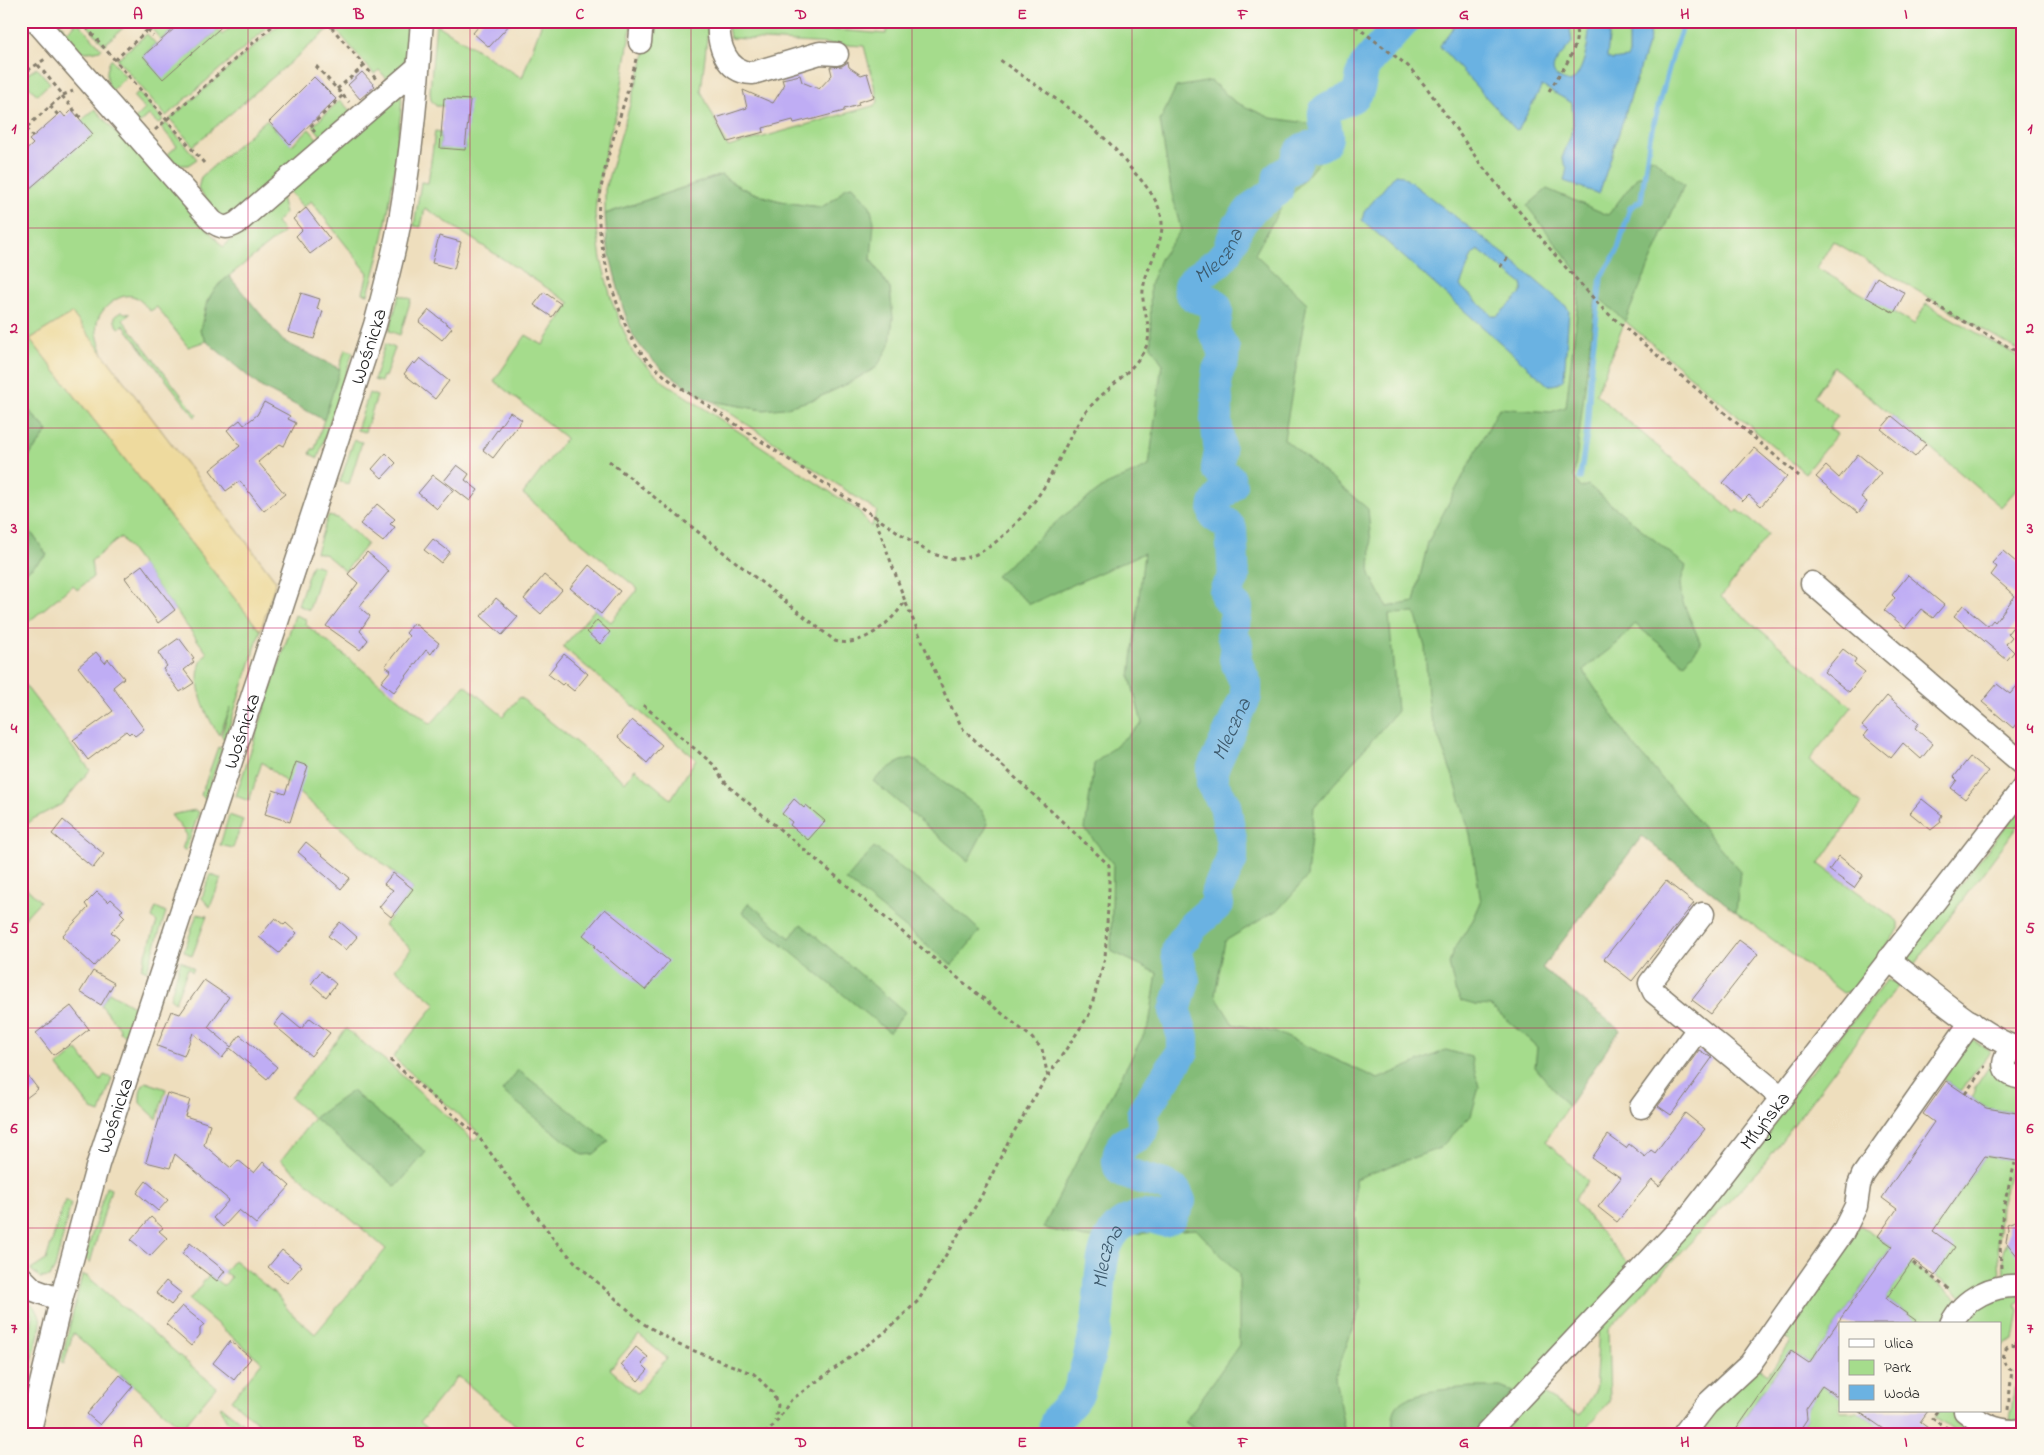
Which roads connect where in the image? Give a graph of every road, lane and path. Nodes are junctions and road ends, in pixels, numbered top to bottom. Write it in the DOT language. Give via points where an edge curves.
graph roads {
  1 [pos="36,21"];
  2 [pos="81,21"];
  3 [pos="157,21"];
  4 [pos="278,21"];
  5 [pos="326,21"];
  6 [pos="332,21"];
  7 [pos="422,21"];
  8 [pos="719,21"];
  9 [pos="1349,21"];
  10 [pos="1573,21"];
  11 [pos="331,27"];
  12 [pos="148,29"];
  13 [pos="641,32"];
  14 [pos="153,36"];
  15 [pos="60,48"];
  16 [pos="837,54"];
  17 [pos="115,60"];
  18 [pos="1000,60"];
  19 [pos="38,65"];
  20 [pos="316,66"];
  21 [pos="364,66"];
  22 [pos="418,66"];
  23 [pos="21,75"];
  24 [pos="337,90"];
  25 [pos="75,91"];
  26 [pos="1549,91"];
  27 [pos="388,93"];
  28 [pos="63,95"];
  29 [pos="50,106"];
  30 [pos="58,115"];
  31 [pos="362,116"];
  32 [pos="80,119"];
  33 [pos="166,120"];
  34 [pos="26,128"];
  35 [pos="21,132"];
  36 [pos="149,135"];
  37 [pos="33,136"];
  38 [pos="204,163"];
  39 [pos="1508,257"];
  40 [pos="1500,267"];
  41 [pos="1928,301"];
  42 [pos="2023,355"];
  43 [pos="609,461"];
  44 [pos="1798,476"];
  45 [pos="874,515"];
  46 [pos="1812,583"];
  47 [pos="905,601"];
  48 [pos="643,705"];
  49 [pos="2023,764"];
  50 [pos="2023,788"];
  51 [pos="1703,914"];
  52 [pos="1888,959"];
  53 [pos="1970,1022"];
  54 [pos="1698,1029"];
  55 [pos="2019,1049"];
  56 [pos="390,1060"];
  57 [pos="1048,1077"];
  58 [pos="2023,1078"];
  59 [pos="1781,1097"];
  60 [pos="1641,1107"];
  61 [pos="2015,1163"];
  62 [pos="1913,1263"];
  63 [pos="2001,1269"];
  64 [pos="21,1277"];
  65 [pos="2023,1286"];
  66 [pos="1952,1291"];
  67 [pos="61,1300"];
  68 [pos="2023,1300"];
  69 [pos="1952,1322"];
  70 [pos="2016,1346"];
  71 [pos="2023,1349"];
  72 [pos="2002,1355"];
  73 [pos="2002,1359"];
  74 [pos="2023,1366"];
  75 [pos="2012,1370"];
  76 [pos="1936,1412"];
  77 [pos="1966,1412"];
  78 [pos="774,1424"];
  79 [pos="2011,1432"];
  80 [pos="29,1434"];
  81 [pos="765,1434"];
  82 [pos="1486,1434"];
  83 [pos="1684,1434"];
  84 [pos="1956,1434"];
  1 -- 15 [label="street"];
  2 -- 17 [label="path"];
  3 -- 12 [label="path"];
  4 -- 33 [label="path"];
  5 -- 11 [label="path"];
  6 -- 11 [label="path"];
  7 -- 22 [label="street, Wośnicka"];
  8 -- 16 [label="street" via="722,51 733,65 746,73 820,52"];
  9 -- 44 [label="path" via="1408,66 1482,166 1604,310"];
  10 -- 26 [label="path" via="1577,28 1573,51"];
  11 -- 21 [label="path"];
  12 -- 14 [label="path"];
  12 -- 17 [label="path"];
  13 -- 45 [label="path" via="599,205 603,244 624,324 650,364 672,382"];
  15 -- 19 [label="path"];
  15 -- 31 [label="street" via="212,221 223,228 237,223"];
  17 -- 33 [label="path"];
  18 -- 45 [label="path" via="1105,138 1154,198 1161,215 1162,232 1143,291 1146,347 1083,416 1040,494 1000,539 981,551 965,558 947,559 928,552"];
  19 -- 23 [label="path"];
  19 -- 28 [label="path"];
  20 -- 24 [label="path"];
  21 -- 24 [label="path"];
  21 -- 27 [label="path"];
  22 -- 27 [label="street"];
  22 -- 67 [label="street, Wośnicka" via="401,214 375,325 98,1164"];
  24 -- 31 [label="path"];
  25 -- 28 [label="path"];
  27 -- 31 [label="street"];
  28 -- 29 [label="path"];
  28 -- 32 [label="path"];
  29 -- 30 [label="path"];
  29 -- 34 [label="path"];
  33 -- 36 [label="path"];
  33 -- 38 [label="path"];
  34 -- 35 [label="path"];
  34 -- 37 [label="path"];
  39 -- 40 [label="path"];
  41 -- 42 [label="path"];
  43 -- 47 [label="path" via="835,641 856,643 884,625 899,612"];
  45 -- 47 [label="path"];
  46 -- 49 [label="street"];
  47 -- 57 [label="path" via="963,729 1109,865 1105,958 1089,1015"];
  48 -- 57 [label="path" via="714,765 733,790 1030,1036 1042,1049"];
  50 -- 52 [label="street, Młyńska"];
  51 -- 54 [label="street" via="1650,983 1654,992"];
  52 -- 53 [label="street"];
  52 -- 59 [label="street, Młyńska"];
  53 -- 55 [label="street"];
  53 -- 83 [label="street" via="1863,1175 1856,1206 1843,1232 1750,1364 1706,1404"];
  54 -- 59 [label="street"];
  54 -- 60 [label="street"];
  55 -- 58 [label="street" via="2006,1055 2003,1063 2014,1077"];
  56 -- 78 [label="path" via="478,1136 556,1242 644,1324 679,1345 754,1374 772,1392 778,1405"];
  57 -- 78 [label="path" via="918,1301 884,1333 791,1400"];
  59 -- 82 [label="street, Młyńska" via="1681,1227"];
  61 -- 63 [label="path" via="2003,1208"];
  62 -- 66 [label="path"];
  64 -- 67 [label="street" via="34,1290"];
  65 -- 69 [label="street" via="1998,1287 1983,1292 1969,1301"];
  67 -- 80 [label="street, Wośnicka"];
  68 -- 70 [label="path"];
  70 -- 71 [label="path"];
  70 -- 72 [label="path" via="2006,1349"];
  73 -- 75 [label="path"];
  74 -- 75 [label="path"];
  75 -- 79 [label="path"];
  76 -- 84 [label="path" via="1932,1418"];
  77 -- 79 [label="street" via="1995,1429"];
  78 -- 81 [label="path"];
}
